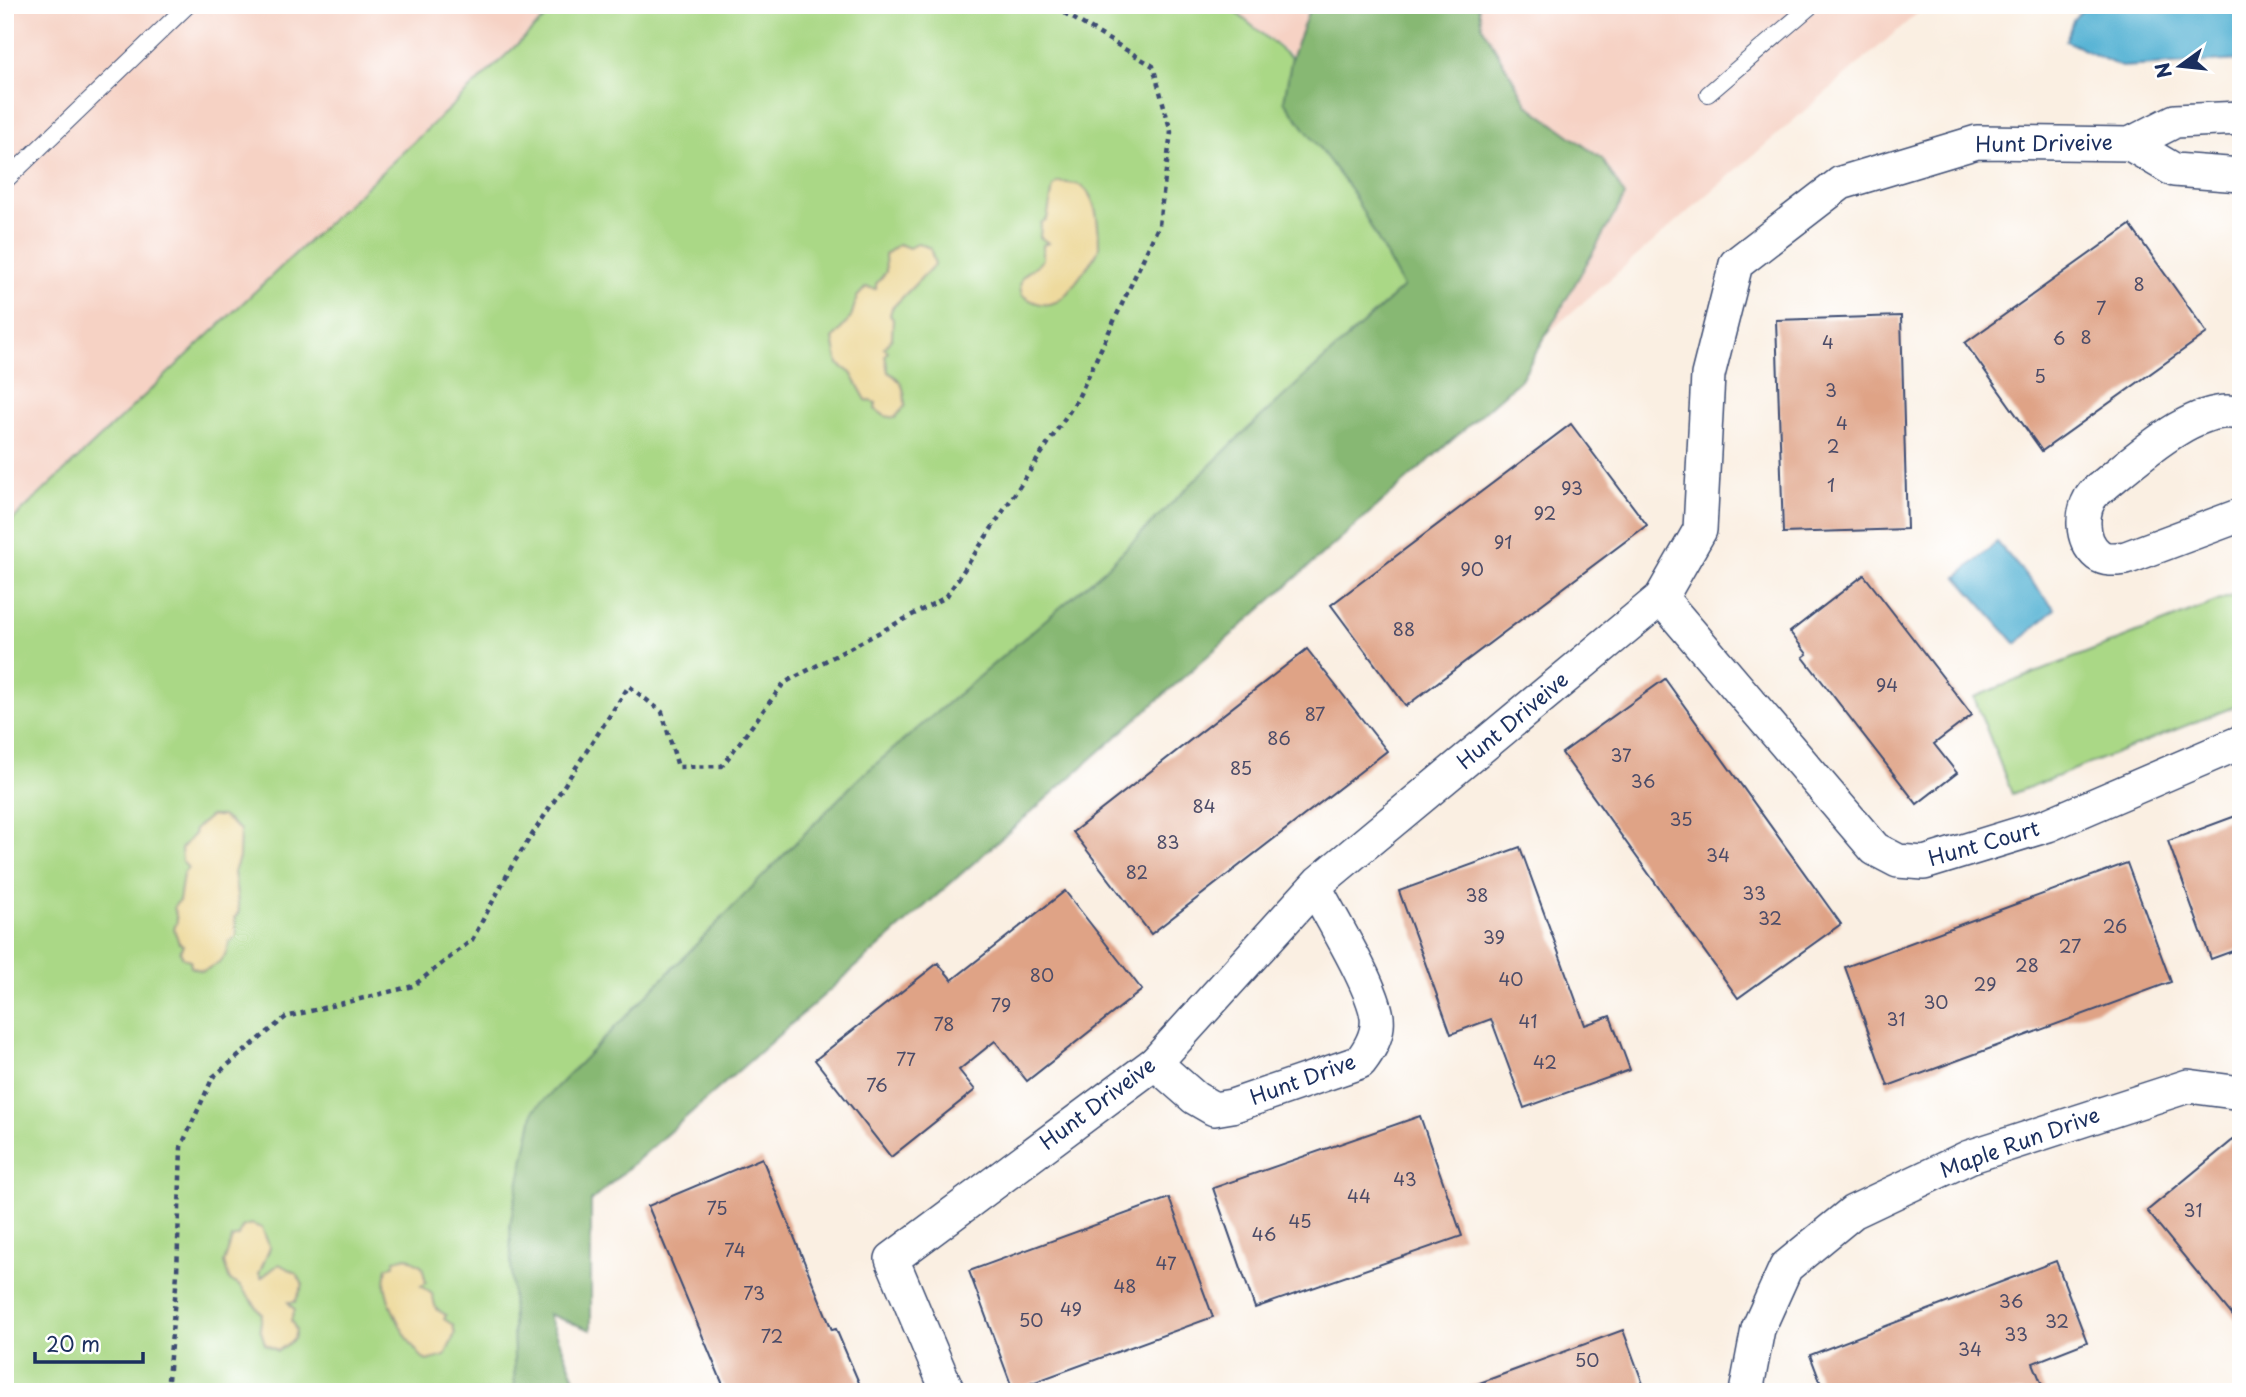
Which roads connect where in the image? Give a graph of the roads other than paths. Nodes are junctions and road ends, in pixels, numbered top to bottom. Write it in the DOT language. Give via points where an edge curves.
graph roads {
  1 [pos="188,5"];
  2 [pos="1812,5"];
  3 [pos="1708,94"];
  4 [pos="2241,118"];
  5 [pos="2130,144"];
  6 [pos="2241,175"];
  7 [pos="5,181"];
  8 [pos="2241,414"];
  9 [pos="2241,515"];
  10 [pos="1661,598"];
  11 [pos="2241,742"];
  12 [pos="1315,887"];
  13 [pos="1155,1063"];
  14 [pos="2241,1093"];
  15 [pos="948,1392"];
  16 [pos="1746,1392"];
  1 -- 7 [label="lane"];
  2 -- 3 [label="lane"];
  4 -- 5 [label="street, Hunt Driveive" via="2175,121"];
  5 -- 6 [label="street, Hunt Driveive" via="2174,170"];
  5 -- 10 [label="street, Hunt Driveive" via="1977,142 1854,179 1841,183 1736,264 1708,375 1700,530"];
  8 -- 9 [label="street" via="2217,412 2190,421 2095,493 2088,500 2084,520 2097,555 2113,559"];
  10 -- 11 [label="street, Hunt Court" via="1875,849 1898,861 1924,863 2048,825"];
  10 -- 12 [label="street, Hunt Driveive"];
  12 -- 13 [label="street, Hunt Driveive"];
  12 -- 13 [label="street, Hunt Drive" via="1377,1019 1372,1047 1360,1062 1214,1109"];
  13 -- 15 [label="street, Hunt Driveive" via="892,1259"];
  14 -- 16 [label="street, Maple Run Drive" via="2188,1086 1969,1157 1853,1212 1786,1267 1758,1329"];
}
